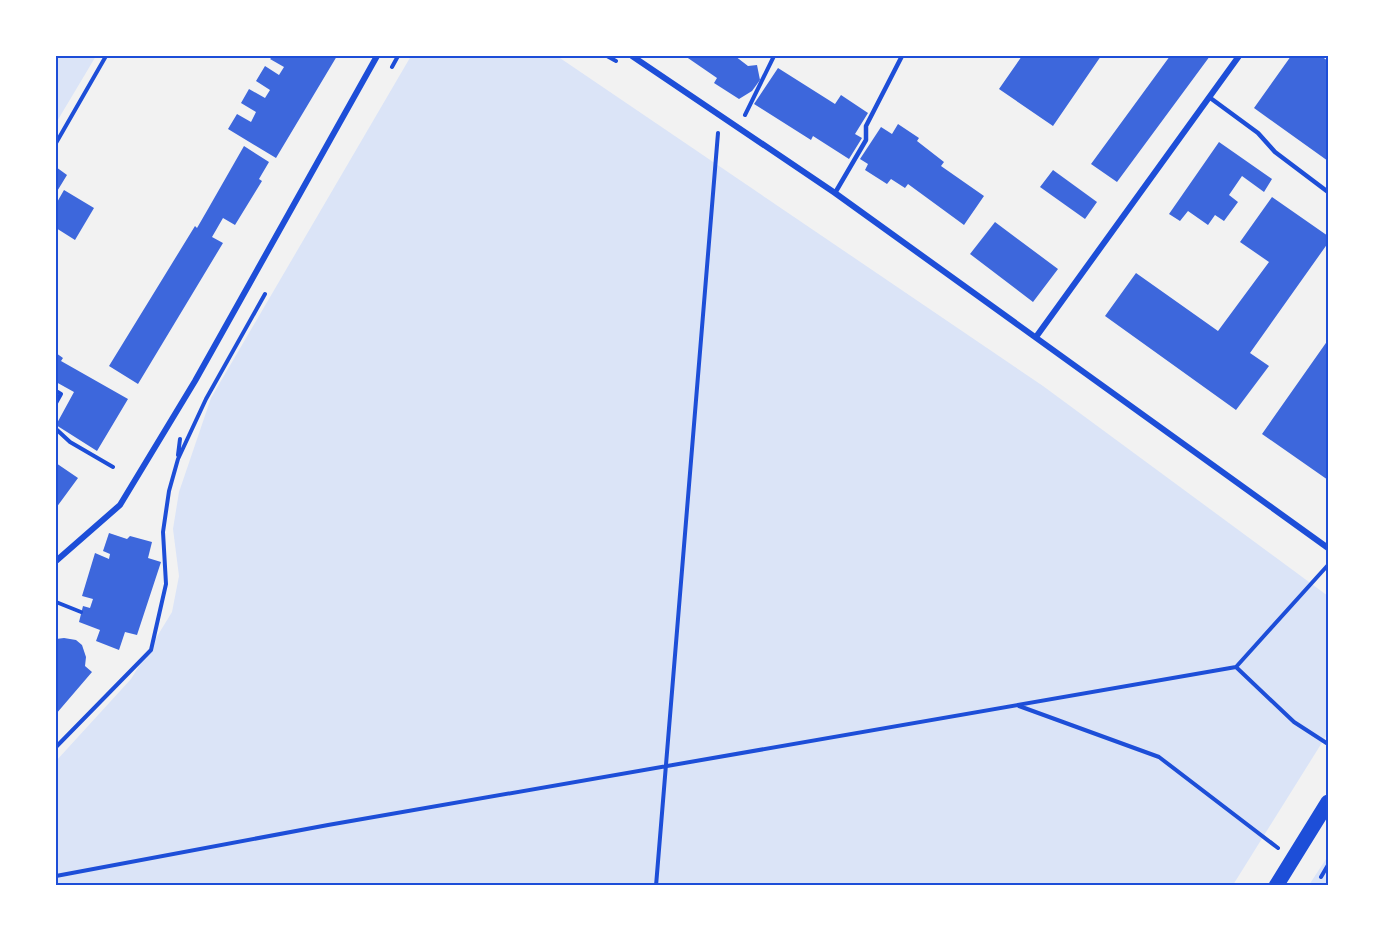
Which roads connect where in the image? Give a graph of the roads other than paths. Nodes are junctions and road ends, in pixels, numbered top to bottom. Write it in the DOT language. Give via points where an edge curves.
graph roads {
  1 [pos="377,56"];
  2 [pos="632,56"];
  3 [pos="902,56"];
  4 [pos="1239,56"];
  5 [pos="1209,97"];
  6 [pos="1329,192"];
  7 [pos="835,193"];
  8 [pos="1036,337"];
  9 [pos="1329,548"];
  10 [pos="56,561"];
  11 [pos="1329,802"];
  12 [pos="1276,885"];
  1 -- 10 [label="street" via="184,400 120,505"];
  2 -- 7 [label="street"];
  3 -- 7 [label="lane" via="866,126 866,140"];
  4 -- 5 [label="street"];
  5 -- 6 [label="lane"];
  5 -- 8 [label="street"];
  7 -- 8 [label="street"];
  8 -- 9 [label="street"];
  11 -- 12 [label="main road"];
}
